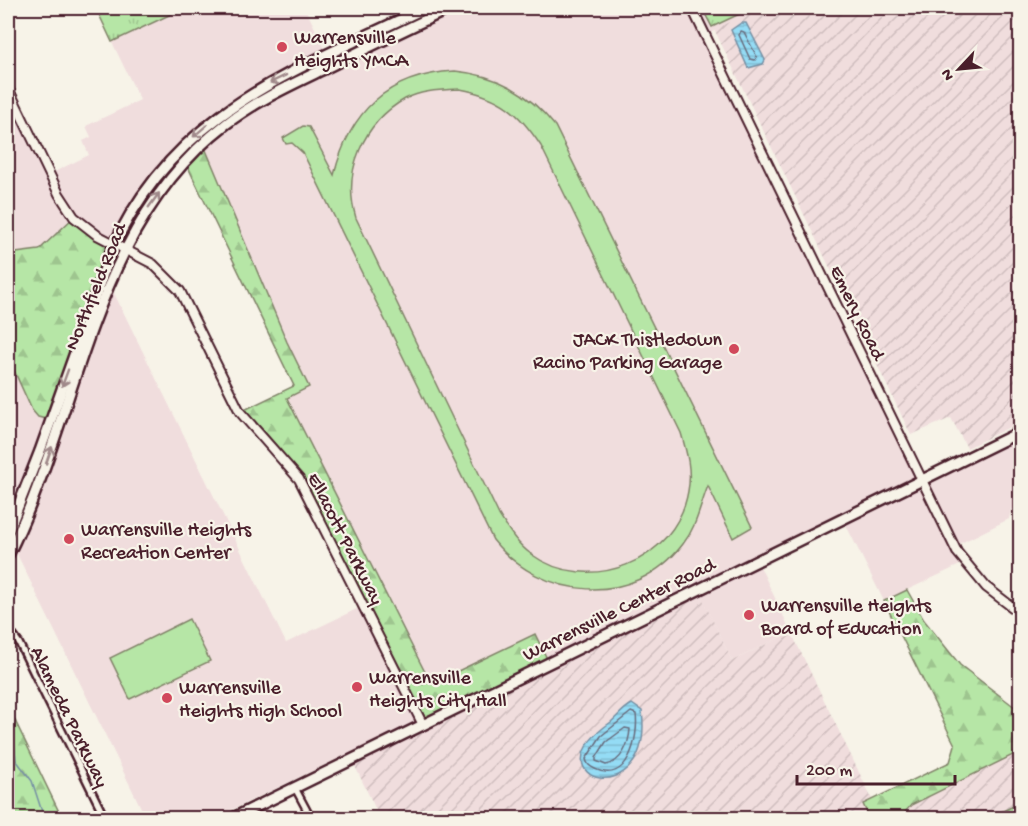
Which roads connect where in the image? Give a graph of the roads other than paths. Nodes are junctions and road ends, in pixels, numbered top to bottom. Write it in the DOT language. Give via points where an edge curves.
graph roads {
  1 [pos="424,8"];
  2 [pos="451,8"];
  3 [pos="692,8"];
  4 [pos="383,28"];
  5 [pos="387,38"];
  6 [pos="332,53"];
  7 [pos="337,63"];
  8 [pos="8,88"];
  9 [pos="114,244"];
  10 [pos="124,250"];
  11 [pos="1020,432"];
  12 [pos="922,480"];
  13 [pos="8,532"];
  14 [pos="8,555"];
  15 [pos="1020,613"];
  16 [pos="8,628"];
  17 [pos="423,725"];
  18 [pos="295,788"];
  19 [pos="105,819"];
  20 [pos="233,819"];
  21 [pos="311,819"];
  1 -- 4 [label="main road, Northfield Road"];
  2 -- 5 [label="main road, Northfield Road"];
  3 -- 12 [label="street, Emery Road"];
  4 -- 5 [label="main road"];
  4 -- 6 [label="main road, Northfield Road"];
  5 -- 7 [label="main road, Northfield Road"];
  6 -- 7 [label="main road"];
  6 -- 9 [label="main road, Northfield Road, one-way" via="259,88 206,125 148,187"];
  10 -- 7 [label="main road, Northfield Road, one-way" via="162,189 212,136 262,100"];
  8 -- 9 [label="street, Ellacott Parkway" via="64,204 87,228"];
  9 -- 10 [label="street, Ellacott Parkway"];
  9 -- 13 [label="main road, Northfield Road, one-way"];
  14 -- 10 [label="main road, Northfield Road, one-way" via="38,487"];
  10 -- 17 [label="street, Ellacott Parkway" via="159,268 180,291 240,412 299,479"];
  11 -- 12 [label="main road, Warrensville Center Road"];
  12 -- 15 [label="street, Emery Road" via="964,563 986,587"];
  12 -- 17 [label="main road, Warrensville Center Road"];
  16 -- 19 [label="street, Alameda Parkway" via="19,643"];
  17 -- 18 [label="main road, Warrensville Center Road"];
  18 -- 20 [label="main road, Warrensville Center Road"];
  18 -- 21 [label="street"];
}
